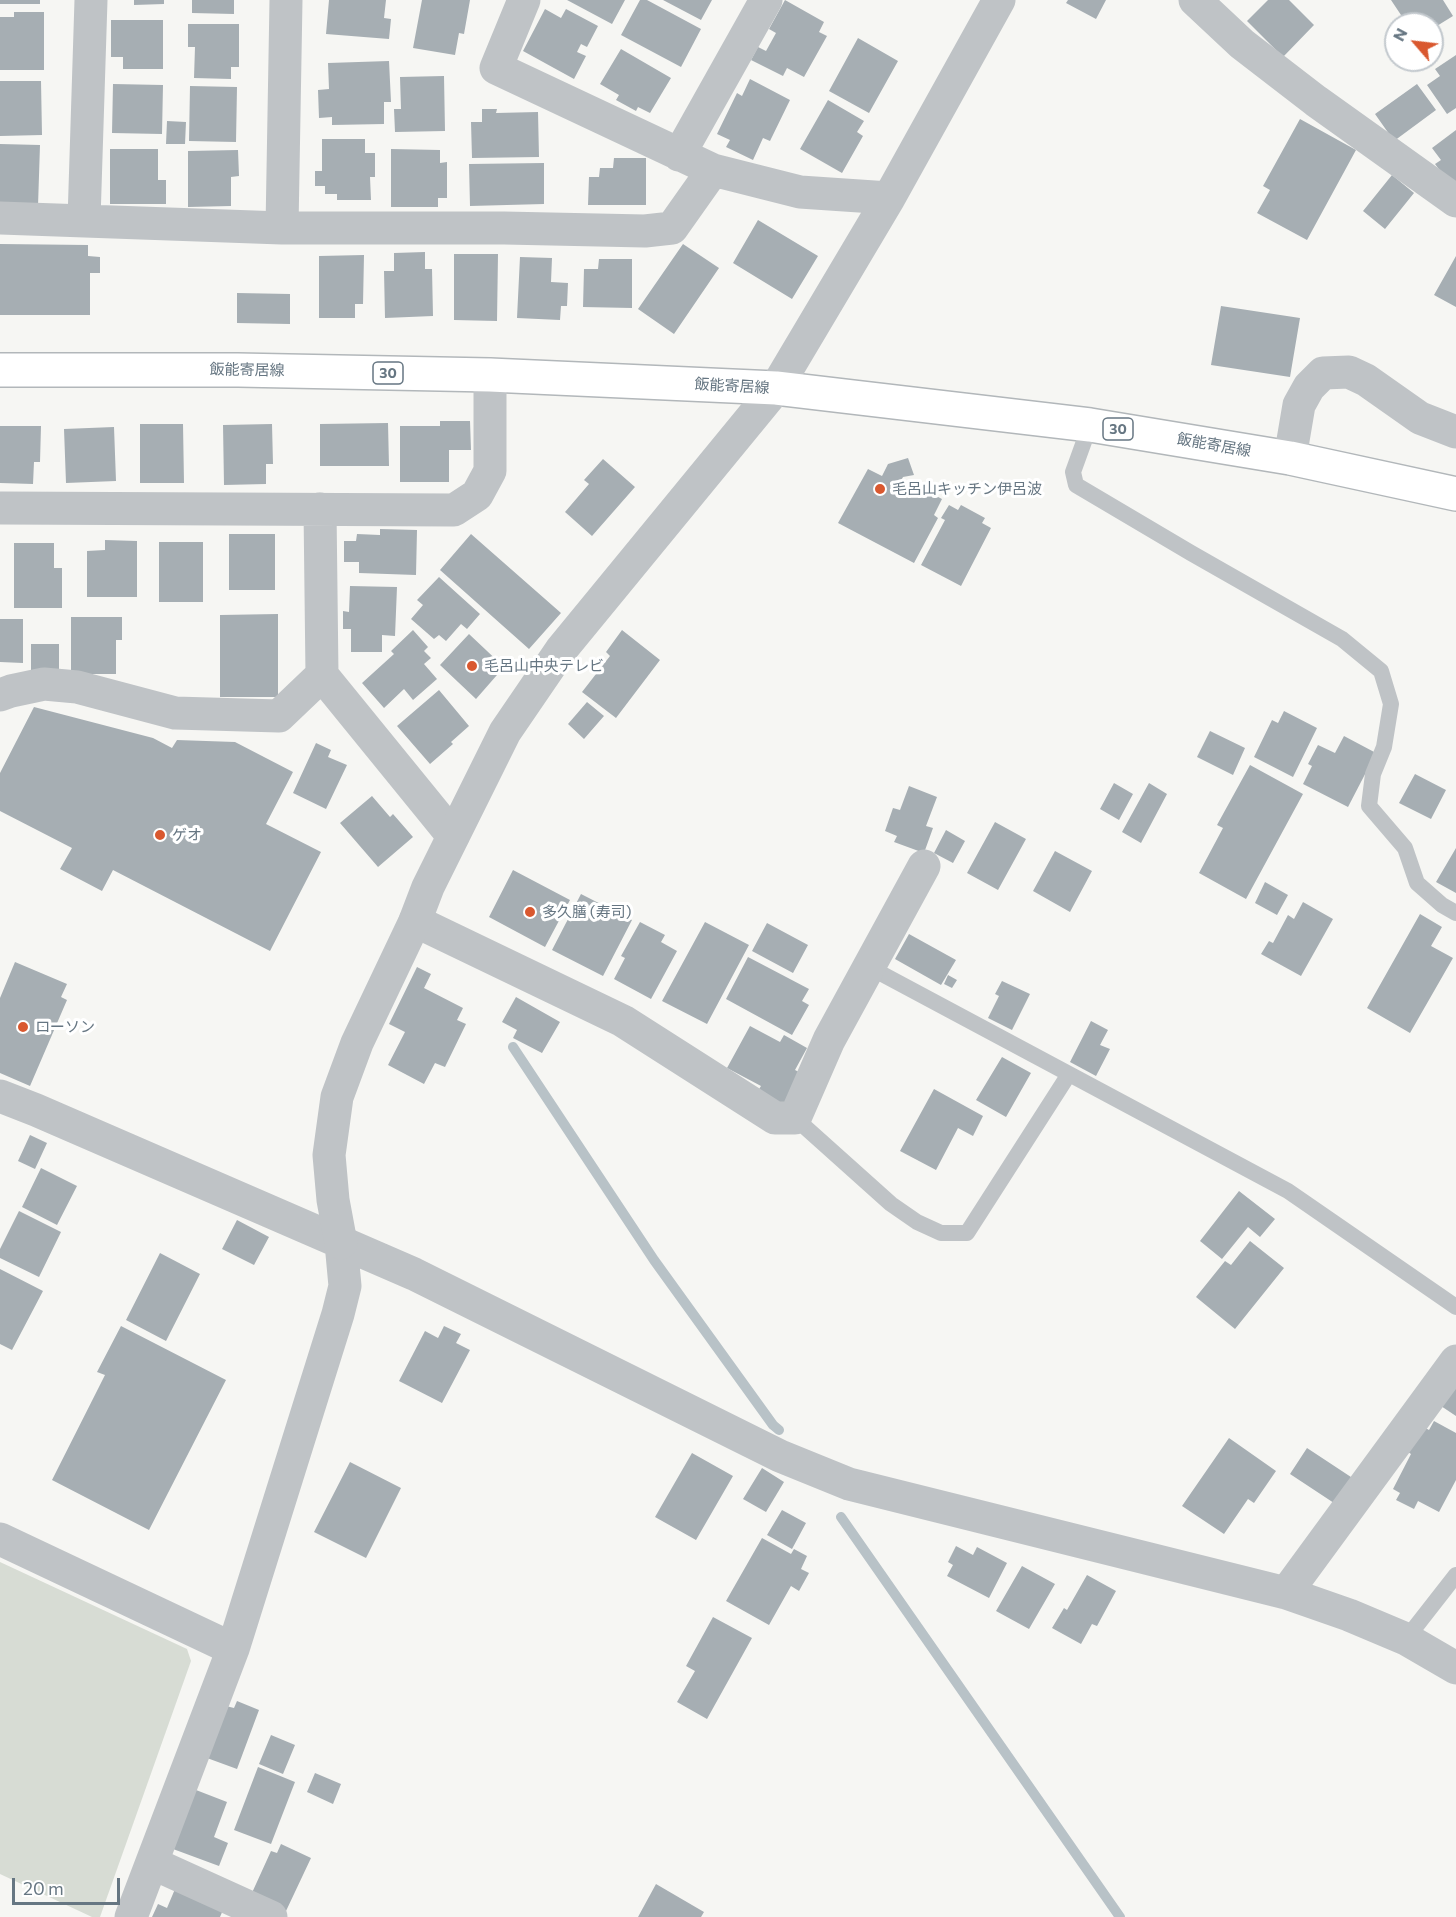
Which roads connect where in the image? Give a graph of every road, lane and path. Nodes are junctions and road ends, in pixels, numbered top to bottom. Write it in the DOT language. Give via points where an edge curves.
graph roads {
  1 [pos="91,0"];
  2 [pos="286,0"];
  3 [pos="524,0"];
  4 [pos="766,0"];
  5 [pos="999,0"];
  6 [pos="1195,0"];
  7 [pos="679,155"];
  8 [pos="713,170"];
  9 [pos="889,198"];
  10 [pos="1456,201"];
  11 [pos="0,219"];
  12 [pos="84,220"];
  13 [pos="282,228"];
  14 [pos="0,370"];
  15 [pos="490,375"];
  16 [pos="776,388"];
  17 [pos="1089,425"];
  18 [pos="1456,432"];
  19 [pos="1290,458"];
  20 [pos="1456,494"];
  21 [pos="0,508"];
  22 [pos="320,509"];
  23 [pos="322,675"];
  24 [pos="0,695"];
  25 [pos="453,836"];
  26 [pos="924,866"];
  27 [pos="1456,913"];
  28 [pos="416,921"];
  29 [pos="869,967"];
  30 [pos="1069,1074"];
  31 [pos="0,1096"];
  32 [pos="795,1118"];
  33 [pos="341,1243"];
  34 [pos="1456,1307"];
  35 [pos="1456,1361"];
  36 [pos="0,1539"];
  37 [pos="1456,1575"];
  38 [pos="1286,1593"];
  39 [pos="1406,1639"];
  40 [pos="233,1649"];
  41 [pos="1456,1668"];
  42 [pos="152,1863"];
  43 [pos="131,1917"];
  44 [pos="271,1917"];
  1 -- 12 [label="street"];
  2 -- 13 [label="street"];
  3 -- 7 [label="street" via="496,68"];
  4 -- 7 [label="street"];
  5 -- 9 [label="street"];
  6 -- 10 [label="street" via="1242,44 1306,94"];
  7 -- 8 [label="street"];
  8 -- 9 [label="street" via="800,192"];
  8 -- 13 [label="street" via="672,228"];
  9 -- 16 [label="street"];
  11 -- 12 [label="street"];
  12 -- 13 [label="street"];
  14 -- 15 [label="main road, 飯能寄居線 / 30"];
  15 -- 16 [label="main road, 飯能寄居線 / 30"];
  15 -- 22 [label="street" via="490,471 477,495 454,510"];
  16 -- 17 [label="main road, 飯能寄居線 / 30"];
  16 -- 25 [label="street" via="561,650 505,732"];
  17 -- 19 [label="main road, 飯能寄居線 / 30"];
  17 -- 27 [label="lane" via="1073,472 1076,485 1342,639 1381,671 1391,704 1368,806 1405,848 1417,883"];
  18 -- 19 [label="street" via="1420,418 1350,372 1323,373 1299,405"];
  19 -- 20 [label="main road, 飯能寄居線 / 30"];
  21 -- 22 [label="street"];
  22 -- 23 [label="street"];
  23 -- 24 [label="street" via="279,716 175,713 77,687 44,684"];
  23 -- 25 [label="street"];
  25 -- 28 [label="street"];
  26 -- 29 [label="street"];
  28 -- 32 [label="street" via="623,1021 775,1118"];
  28 -- 33 [label="street" via="357,1043 337,1097 330,1155"];
  29 -- 30 [label="lane"];
  29 -- 32 [label="street" via="829,1040"];
  30 -- 32 [label="lane" via="966,1233 941,1233 917,1222 891,1204"];
  30 -- 34 [label="lane" via="1288,1191"];
  31 -- 33 [label="street"];
  33 -- 38 [label="street" via="414,1274 780,1456 849,1484"];
  33 -- 40 [label="street" via="345,1286 338,1314"];
  35 -- 38 [label="street"];
  36 -- 40 [label="street"];
  37 -- 39 [label="lane"];
  38 -- 39 [label="street"];
  39 -- 41 [label="street"];
  40 -- 42 [label="street"];
  42 -- 43 [label="street"];
  42 -- 44 [label="street"];
}
